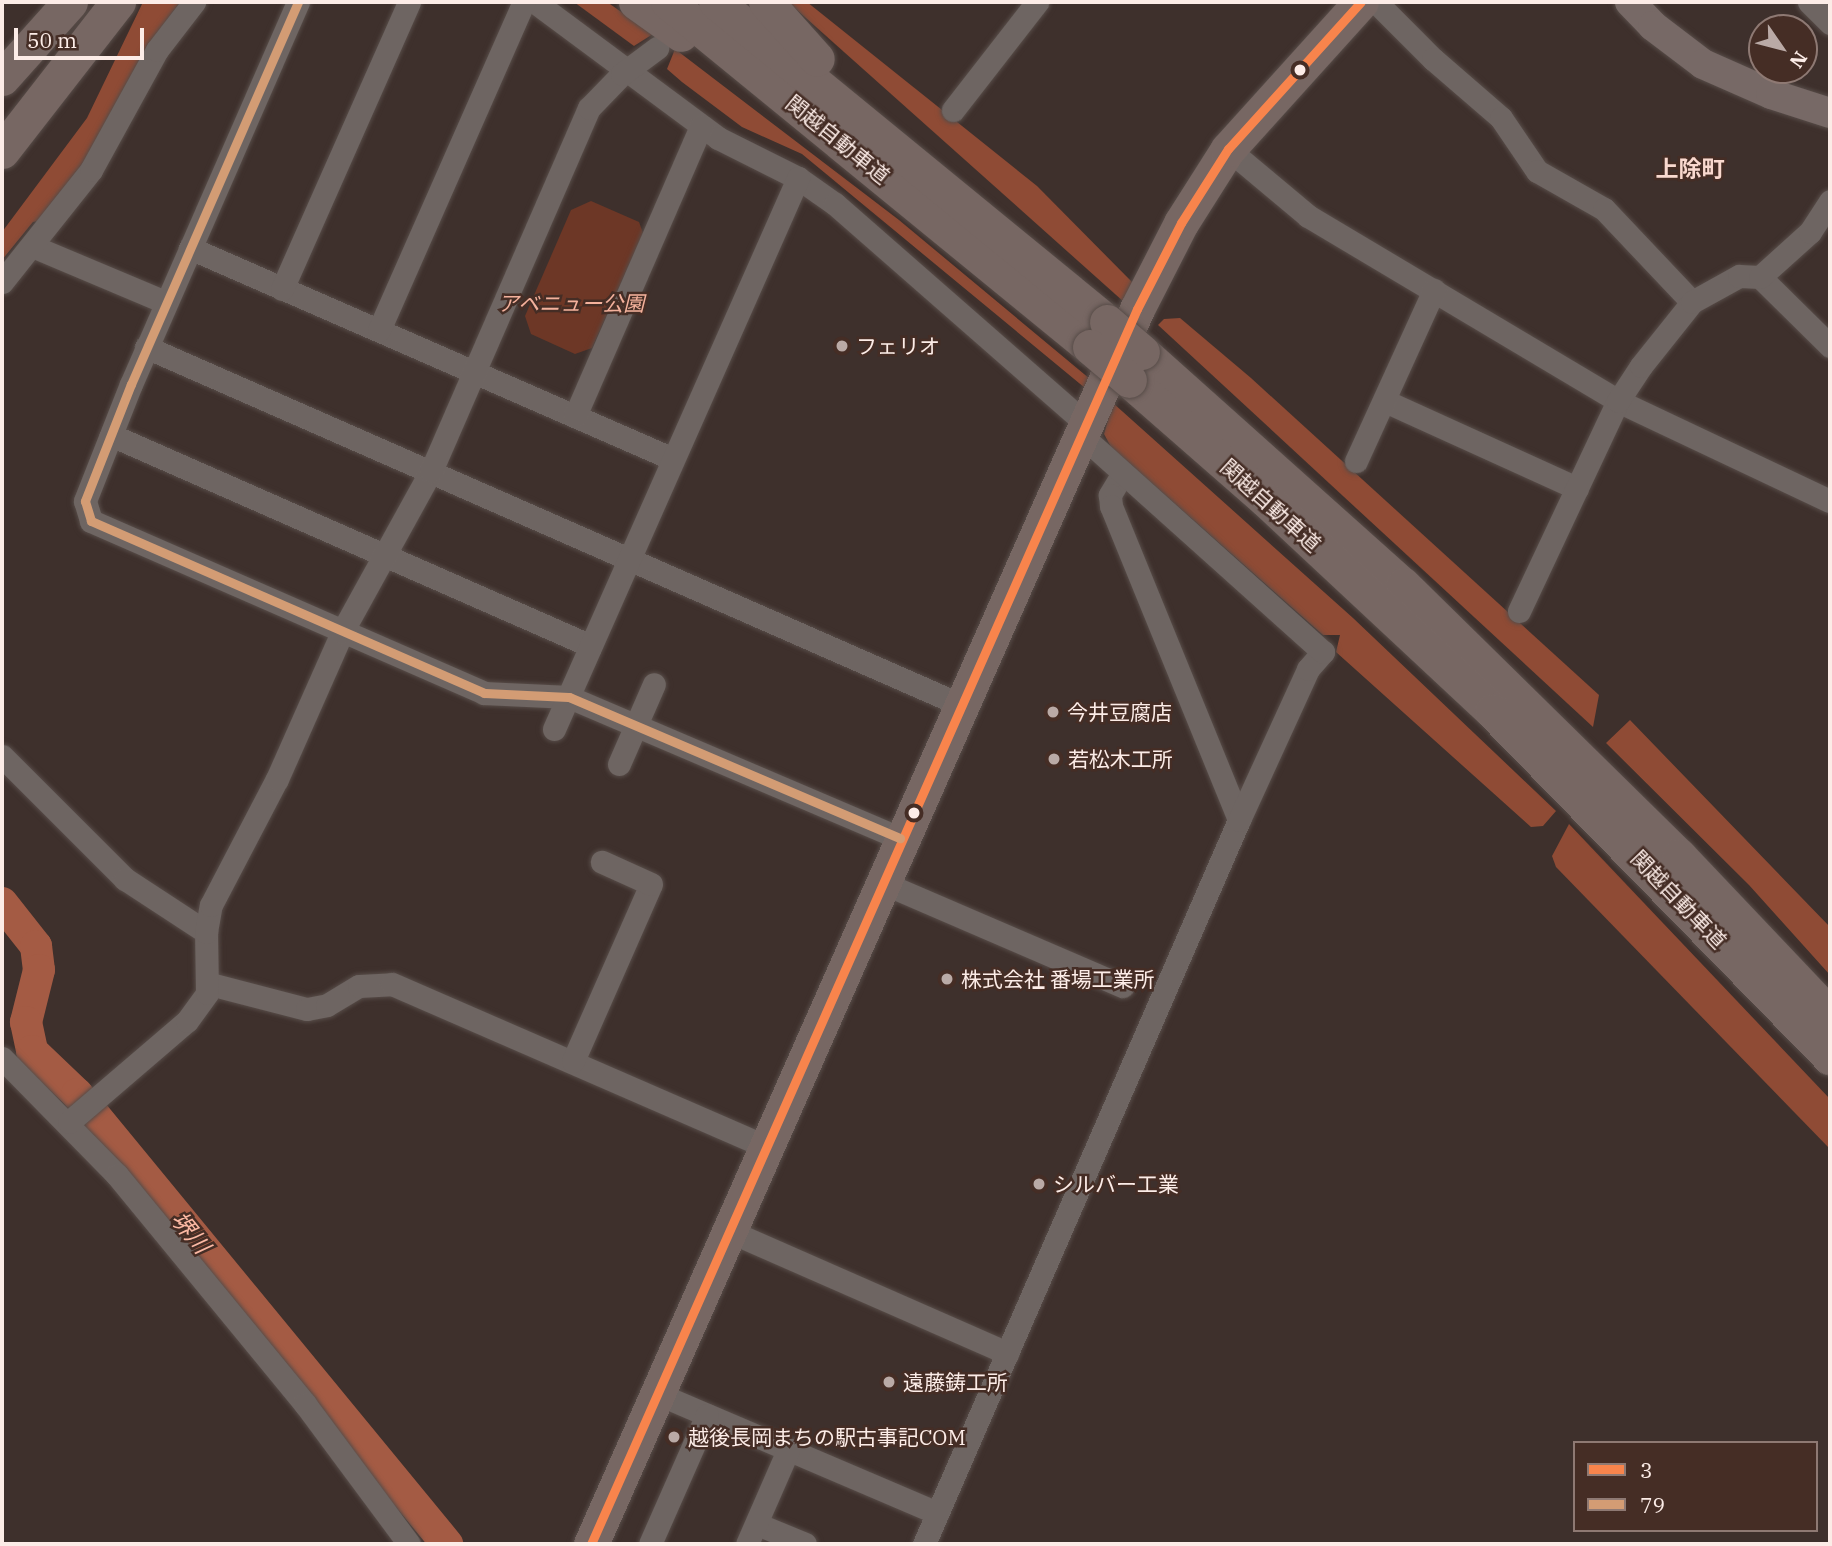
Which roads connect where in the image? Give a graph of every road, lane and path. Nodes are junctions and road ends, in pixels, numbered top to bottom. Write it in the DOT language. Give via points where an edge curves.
graph roads {
  1 [pos="49,2"];
  2 [pos="70,2"];
  3 [pos="104,2"];
  4 [pos="118,2"];
  5 [pos="194,2"];
  6 [pos="298,2"];
  7 [pos="409,2"];
  8 [pos="524,2"];
  9 [pos="535,2"];
  10 [pos="636,2"];
  11 [pos="668,2"];
  12 [pos="716,2"];
  13 [pos="766,2"];
  14 [pos="1037,2"];
  15 [pos="1361,2"];
  16 [pos="1376,2"];
  17 [pos="1630,2"];
  18 [pos="1809,2"];
  19 [pos="1830,23"];
  20 [pos="657,48"];
  21 [pos="628,69"];
  22 [pos="2,76"];
  23 [pos="953,110"];
  24 [pos="1830,113"];
  25 [pos="26,118"];
  26 [pos="701,126"];
  27 [pos="1228,149"];
  28 [pos="2,151"];
  29 [pos="797,178"];
  30 [pos="1830,201"];
  31 [pos="32,246"];
  32 [pos="190,248"];
  33 [pos="996,268"];
  34 [pos="1760,278"];
  35 [pos="2,282"];
  36 [pos="282,289"];
  37 [pos="1434,290"];
  38 [pos="165,302"];
  39 [pos="1692,302"];
  40 [pos="379,330"];
  41 [pos="1099,335"];
  42 [pos="1830,345"];
  43 [pos="146,347"];
  44 [pos="1135,366"];
  45 [pos="475,373"];
  46 [pos="1385,401"];
  47 [pos="1618,401"];
  48 [pos="575,416"];
  49 [pos="1082,427"];
  50 [pos="111,435"];
  51 [pos="673,459"];
  52 [pos="1356,461"];
  53 [pos="431,471"];
  54 [pos="1123,473"];
  55 [pos="1577,488"];
  56 [pos="1830,501"];
  57 [pos="385,554"];
  58 [pos="631,559"];
  59 [pos="1519,611"];
  60 [pos="342,632"];
  61 [pos="591,646"];
  62 [pos="654,684"];
  63 [pos="569,697"];
  64 [pos="959,704"];
  65 [pos="637,727"];
  66 [pos="554,729"];
  67 [pos="2,756"];
  68 [pos="619,764"];
  69 [pos="1239,820"];
  70 [pos="900,838"];
  71 [pos="602,862"];
  72 [pos="881,882"];
  73 [pos="205,932"];
  74 [pos="211,984"];
  75 [pos="1123,986"];
  76 [pos="1830,1015"];
  77 [pos="1830,1057"];
  78 [pos="2,1058"];
  79 [pos="573,1061"];
  80 [pos="81,1111"];
  81 [pos="765,1146"];
  82 [pos="729,1231"];
  83 [pos="1006,1353"];
  84 [pos="656,1393"];
  85 [pos="707,1415"];
  86 [pos="788,1450"];
  87 [pos="938,1513"];
  88 [pos="752,1534"];
  89 [pos="409,1544"];
  90 [pos="591,1544"];
  91 [pos="650,1544"];
  92 [pos="805,1544"];
  93 [pos="924,1544"];
  1 -- 22 [label="highway"];
  2 -- 22 [label="highway"];
  3 -- 25 [label="highway"];
  4 -- 25 [label="highway"];
  5 -- 31 [label="street" via="157,50 107,146"];
  6 -- 32 [label="street"];
  7 -- 36 [label="street"];
  8 -- 40 [label="street"];
  9 -- 21 [label="street"];
  10 -- 33 [label="highway"];
  11 -- 33 [label="highway, 関越自動車道"];
  12 -- 41 [label="highway, 関越自動車道"];
  13 -- 41 [label="highway" via="817,59 1066,279"];
  14 -- 23 [label="street"];
  15 -- 27 [label="highway"];
  16 -- 39 [label="street" via="1433,60 1501,118 1537,171 1604,209"];
  17 -- 24 [label="main road" via="1703,64 1760,90"];
  18 -- 19 [label="street"];
  20 -- 21 [label="street"];
  21 -- 26 [label="street"];
  21 -- 45 [label="street" via="589,108"];
  25 -- 28 [label="highway"];
  26 -- 29 [label="street"];
  26 -- 48 [label="street"];
  27 -- 37 [label="street" via="1308,216"];
  27 -- 49 [label="highway" via="1181,223"];
  29 -- 49 [label="street" via="870,234"];
  29 -- 51 [label="street"];
  30 -- 34 [label="street" via="1810,232"];
  31 -- 35 [label="street"];
  31 -- 38 [label="street"];
  32 -- 36 [label="street"];
  32 -- 38 [label="street"];
  33 -- 41 [label="highway, 関越自動車道"];
  34 -- 39 [label="street" via="1739,276"];
  34 -- 42 [label="street"];
  36 -- 40 [label="street"];
  37 -- 46 [label="street"];
  37 -- 47 [label="street"];
  38 -- 43 [label="street"];
  39 -- 47 [label="street"];
  40 -- 45 [label="street"];
  41 -- 44 [label="highway, 関越自動車道, bridge"];
  43 -- 50 [label="street"];
  43 -- 53 [label="street"];
  44 -- 76 [label="highway, 関越自動車道" via="1403,585 1679,856"];
  44 -- 77 [label="highway, 関越自動車道" via="1266,500 1492,712"];
  45 -- 48 [label="street"];
  45 -- 53 [label="street"];
  46 -- 52 [label="street"];
  46 -- 55 [label="street"];
  47 -- 55 [label="street"];
  47 -- 56 [label="street"];
  48 -- 51 [label="street"];
  49 -- 54 [label="street"];
  49 -- 64 [label="highway"];
  50 -- 57 [label="street"];
  50 -- 60 [label="street" via="85,501 91,521"];
  51 -- 58 [label="street"];
  53 -- 57 [label="street"];
  53 -- 58 [label="street"];
  54 -- 69 [label="street" via="1111,495 1111,506"];
  54 -- 69 [label="street" via="1323,652 1308,669"];
  55 -- 59 [label="street"];
  57 -- 60 [label="street"];
  57 -- 61 [label="street"];
  58 -- 61 [label="street"];
  58 -- 64 [label="street"];
  60 -- 63 [label="street" via="484,693"];
  60 -- 73 [label="street" via="277,779 211,905"];
  61 -- 63 [label="street"];
  62 -- 65 [label="street"];
  63 -- 65 [label="street"];
  63 -- 66 [label="street"];
  64 -- 70 [label="highway"];
  65 -- 68 [label="street"];
  65 -- 70 [label="street"];
  67 -- 73 [label="street" via="124,879"];
  69 -- 83 [label="street"];
  70 -- 72 [label="highway"];
  71 -- 79 [label="street" via="651,884"];
  72 -- 75 [label="street"];
  72 -- 81 [label="highway"];
  73 -- 74 [label="street"];
  74 -- 79 [label="street" via="307,1009 327,1005 359,986 393,984"];
  74 -- 80 [label="street" via="187,1021"];
  78 -- 80 [label="street"];
  79 -- 81 [label="street"];
  80 -- 89 [label="street"];
  81 -- 82 [label="highway"];
  82 -- 83 [label="street"];
  82 -- 84 [label="highway"];
  83 -- 87 [label="street"];
  84 -- 85 [label="street"];
  84 -- 90 [label="highway"];
  85 -- 86 [label="street"];
  85 -- 91 [label="street"];
  86 -- 87 [label="street"];
  86 -- 88 [label="street"];
  87 -- 93 [label="street"];
  88 -- 92 [label="street"];
}
